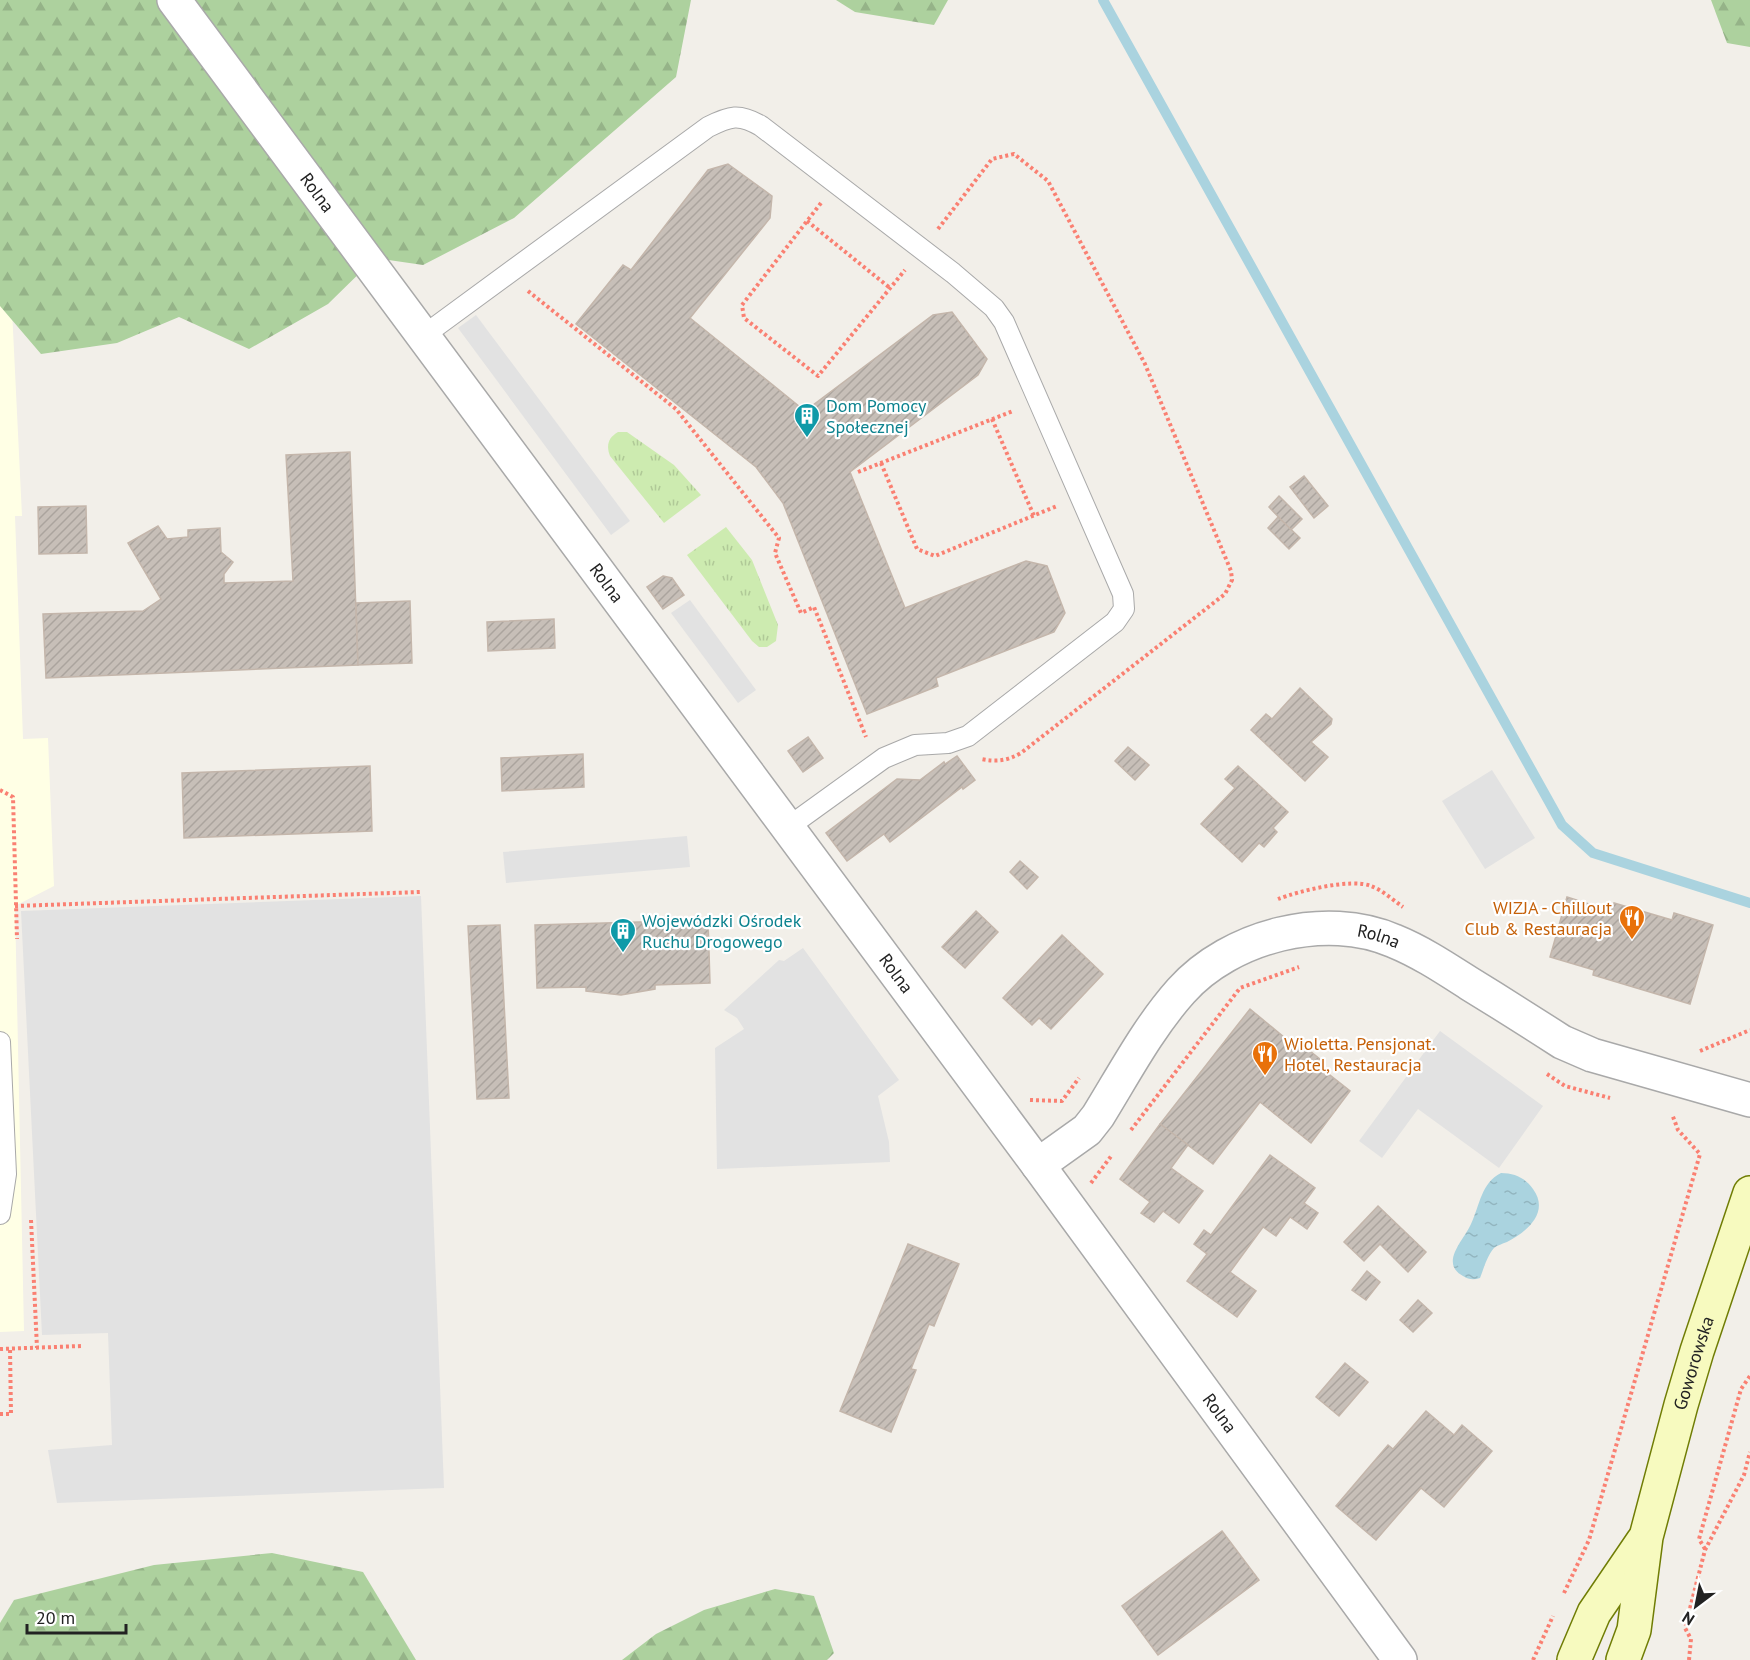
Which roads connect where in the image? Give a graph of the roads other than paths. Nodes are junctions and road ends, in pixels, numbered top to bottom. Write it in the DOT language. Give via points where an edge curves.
graph roads {
  1 [pos="174,0"];
  2 [pos="423,336"];
  3 [pos="788,828"];
  4 [pos="0,1042"];
  5 [pos="1750,1100"];
  6 [pos="1038,1165"];
  7 [pos="1750,1193"];
  8 [pos="0,1214"];
  9 [pos="1646,1537"];
  10 [pos="1400,1660"];
  11 [pos="1574,1660"];
  12 [pos="1623,1660"];
  1 -- 2 [label="street, Rolna"];
  2 -- 3 [label="street, Rolna"];
  2 -- 3 [label="lane" via="708,127 734,116 748,118 953,273 1004,322 1123,594 1124,609 1114,622 968,736 948,743 915,745 892,754"];
  3 -- 6 [label="street, Rolna"];
  4 -- 8 [label="lane" via="6,1174"];
  5 -- 6 [label="street, Rolna" via="1582,1051 1393,940 1365,933 1312,929 1257,940 1200,973 1167,1008 1087,1130"];
  6 -- 10 [label="street, Rolna"];
  7 -- 9 [label="main road, Goworowska" via="1697,1351"];
  9 -- 11 [label="main road, Goworowska" via="1594,1613"];
  9 -- 12 [label="main road, Goworowska" via="1634,1630"];
}
